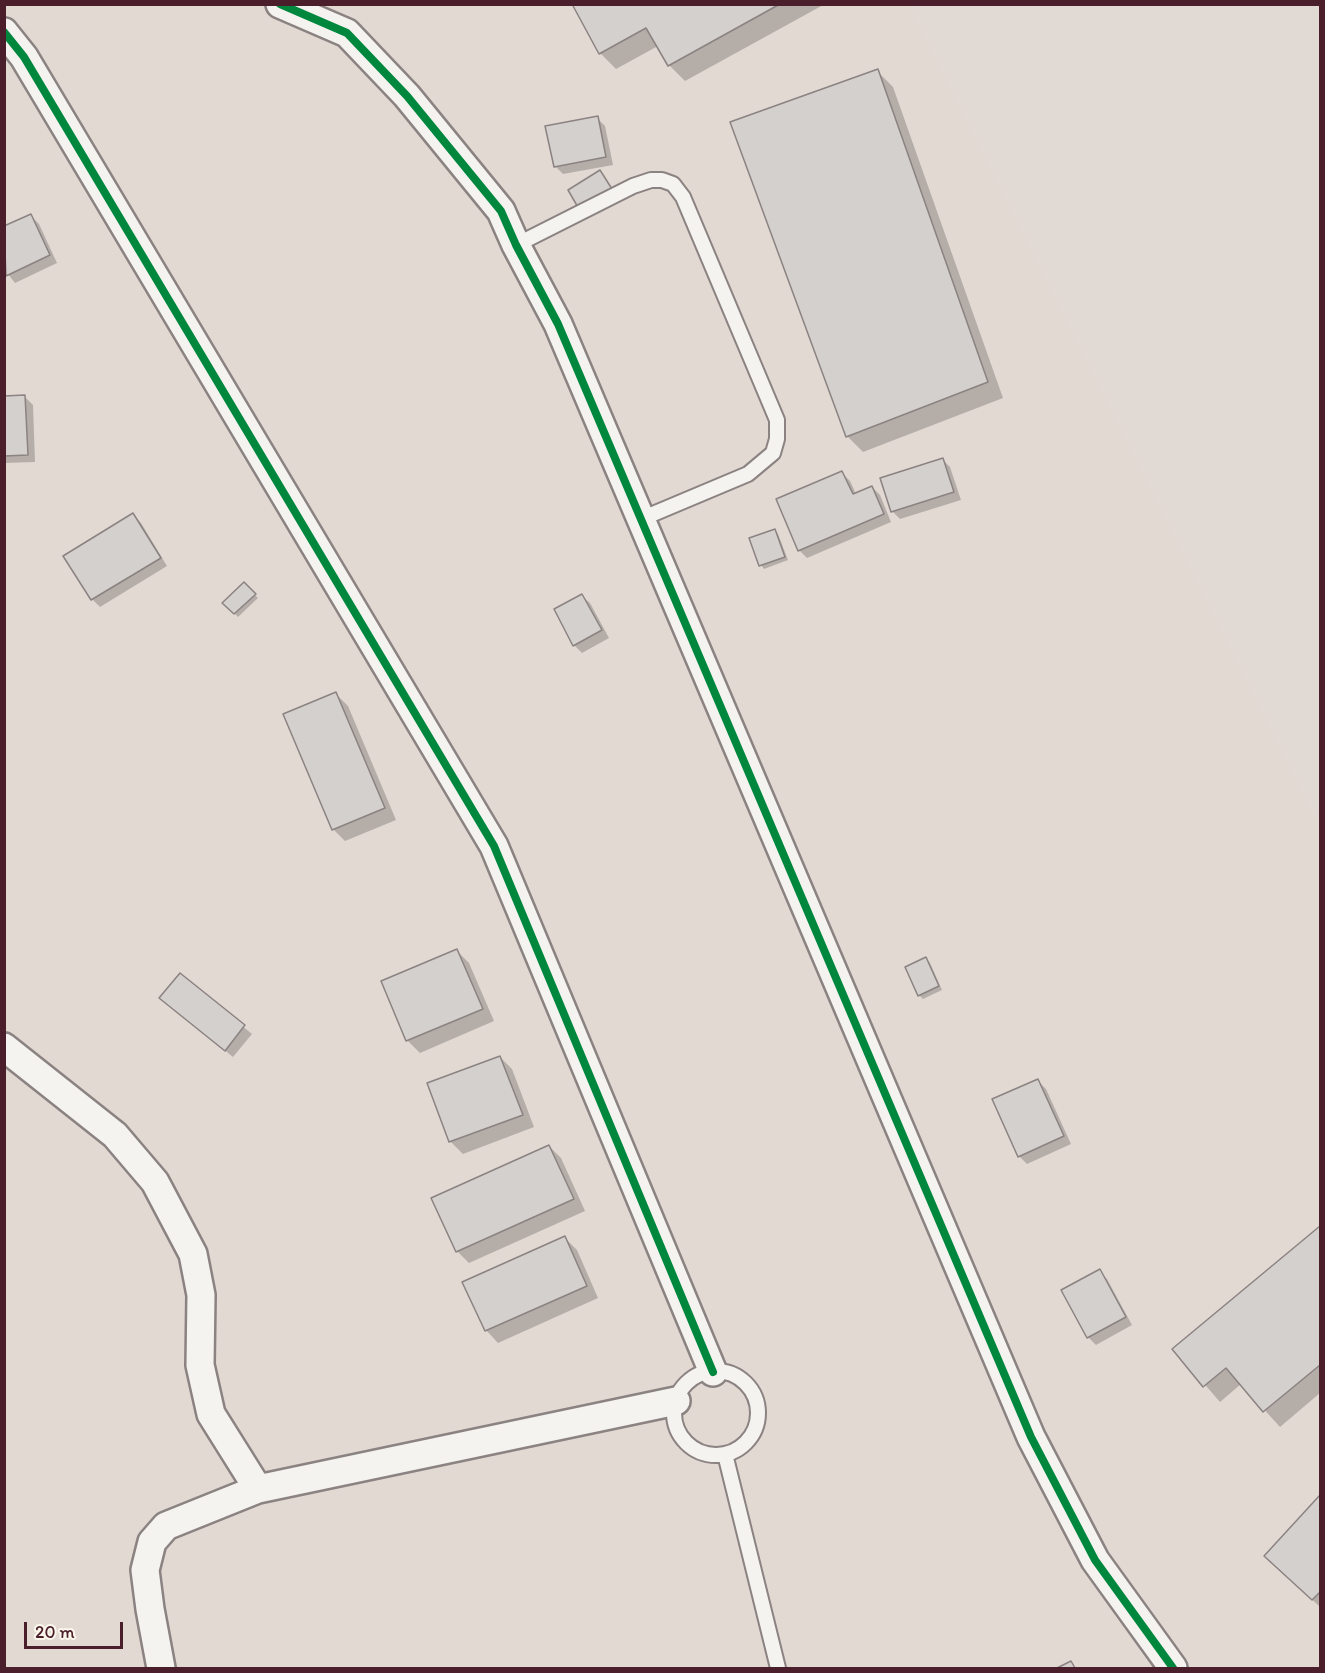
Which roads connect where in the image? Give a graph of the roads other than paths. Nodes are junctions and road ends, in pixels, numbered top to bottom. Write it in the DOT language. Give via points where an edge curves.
graph roads {
  1 [pos="280,4"];
  2 [pos="4,32"];
  3 [pos="516,245"];
  4 [pos="641,519"];
  5 [pos="4,1047"];
  6 [pos="713,1372"];
  7 [pos="676,1401"];
  8 [pos="725,1454"];
  9 [pos="258,1489"];
  10 [pos="161,1668"];
  11 [pos="778,1668"];
  12 [pos="1173,1668"];
  1 -- 3 [label="street" via="347,33 407,96 501,212"];
  2 -- 6 [label="street" via="24,57 494,846"];
  3 -- 4 [label="street" via="558,324"];
  3 -- 4 [label="lane" via="651,180 673,184 683,197 777,420 777,439 773,453 748,474"];
  4 -- 12 [label="street" via="1031,1437 1095,1560"];
  5 -- 9 [label="street" via="115,1135 155,1182 193,1254 201,1295 200,1365 211,1414"];
  6 -- 7 [label="lane" via="693,1378"];
  6 -- 8 [label="lane" via="735,1376 747,1385 758,1412 749,1439 739,1449"];
  7 -- 8 [label="lane" via="677,1429 685,1442 710,1455"];
  7 -- 9 [label="street"];
  8 -- 11 [label="lane"];
  9 -- 10 [label="street" via="166,1526 152,1542 145,1570"];
}
